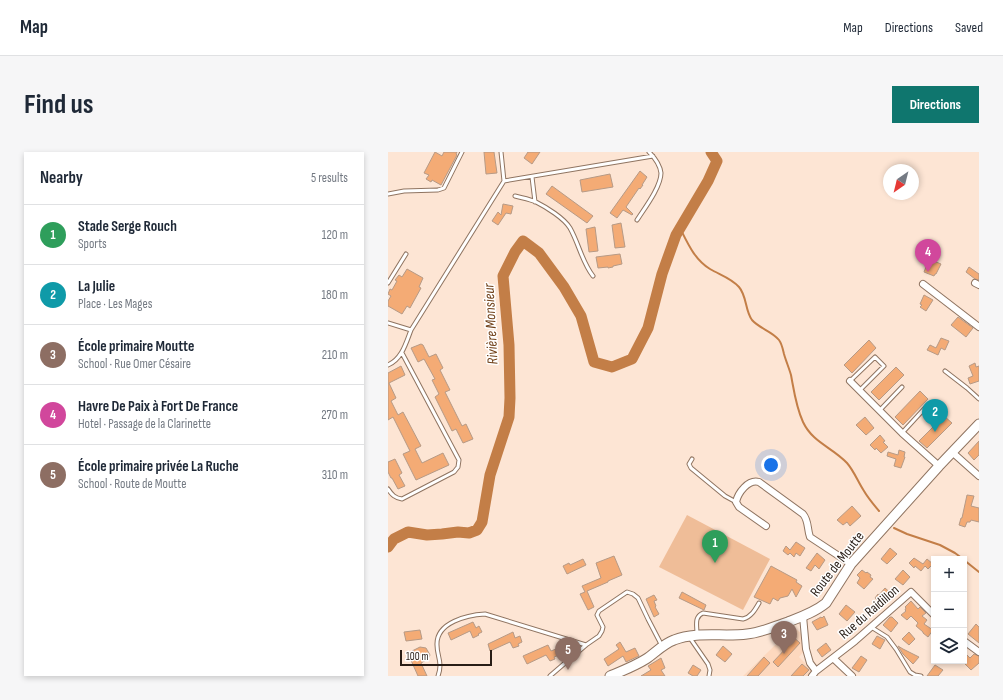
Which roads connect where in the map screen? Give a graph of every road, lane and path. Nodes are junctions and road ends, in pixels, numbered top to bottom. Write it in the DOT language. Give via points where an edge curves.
graph roads {
  1 [pos="462,152"];
  2 [pos="501,152"];
  3 [pos="649,152"];
  4 [pos="653,156"];
  5 [pos="532,177"];
  6 [pos="504,182"];
  7 [pos="388,194"];
  8 [pos="515,196"];
  9 [pos="535,202"];
  10 [pos="637,220"];
  11 [pos="406,254"];
  12 [pos="592,276"];
  13 [pos="388,283"];
  14 [pos="923,284"];
  15 [pos="388,323"];
  16 [pos="979,327"];
  17 [pos="411,330"];
  18 [pos="402,353"];
  19 [pos="388,365"];
  20 [pos="945,371"];
  21 [pos="850,381"];
  22 [pos="902,387"];
  23 [pos="860,390"];
  24 [pos="979,399"];
  25 [pos="925,408"];
  26 [pos="880,410"];
  27 [pos="979,424"];
  28 [pos="902,433"];
  29 [pos="952,452"];
  30 [pos="692,459"];
  31 [pos="939,466"];
  32 [pos="979,476"];
  33 [pos="388,489"];
  34 [pos="736,502"];
  35 [pos="766,526"];
  36 [pos="852,564"];
  37 [pos="759,602"];
  38 [pos="931,612"];
  39 [pos="803,616"];
  40 [pos="871,627"];
  41 [pos="693,636"];
  42 [pos="967,643"];
  43 [pos="586,645"];
  44 [pos="662,646"];
  45 [pos="979,652"];
  46 [pos="833,658"];
  47 [pos="626,673"];
  48 [pos="814,674"];
  49 [pos="438,676"];
  50 [pos="550,676"];
  51 [pos="610,676"];
  52 [pos="709,676"];
  53 [pos="852,676"];
  54 [pos="921,676"];
  1 -- 7 [label="lane" via="444,188"];
  2 -- 6 [label="lane"];
  3 -- 4 [label="lane"];
  4 -- 5 [label="lane"];
  4 -- 10 [label="lane" via="661,174 655,192"];
  5 -- 6 [label="lane"];
  5 -- 9 [label="lane"];
  6 -- 17 [label="lane"];
  8 -- 9 [label="lane"];
  9 -- 12 [label="lane" via="570,227"];
  11 -- 13 [label="lane"];
  14 -- 16 [label="street"];
  15 -- 17 [label="lane"];
  17 -- 18 [label="lane"];
  18 -- 19 [label="lane"];
  18 -- 33 [label="lane" via="459,460 454,472 402,499 397,499"];
  20 -- 24 [label="lane"];
  21 -- 23 [label="street"];
  21 -- 23 [label="lane" via="875,357 884,366"];
  22 -- 26 [label="lane"];
  23 -- 26 [label="street"];
  25 -- 28 [label="lane"];
  26 -- 28 [label="street"];
  27 -- 29 [label="street, Route de Moutte"];
  28 -- 31 [label="street"];
  29 -- 31 [label="street, Route de Moutte"];
  29 -- 32 [label="street"];
  30 -- 34 [label="lane" via="689,464 691,468"];
  31 -- 36 [label="street, Route de Moutte"];
  34 -- 35 [label="street"];
  34 -- 36 [label="street" via="750,482 759,482 803,514 810,537"];
  36 -- 39 [label="street, Route de Moutte" via="824,606"];
  37 -- 41 [label="lane" via="754,612 743,619 703,613 699,615"];
  38 -- 40 [label="street, Rue du Raidillon" via="911,592"];
  39 -- 41 [label="street, Route de Moutte" via="747,634"];
  39 -- 48 [label="street" via="806,649"];
  40 -- 46 [label="street, Rue du Raidillon"];
  40 -- 54 [label="lane" via="887,637 910,672"];
  41 -- 44 [label="street, Route de Moutte" via="674,640"];
  41 -- 52 [label="lane" via="708,664"];
  42 -- 45 [label="street"];
  43 -- 44 [label="lane" via="602,631 603,627 597,616 599,612 627,592 638,598"];
  43 -- 49 [label="lane" via="485,614 473,615 460,618 446,626 438,635 441,666"];
  43 -- 50 [label="lane"];
  44 -- 47 [label="street, Route de Moutte"];
  46 -- 48 [label="street, Rue du Raidillon"];
  46 -- 53 [label="street"];
  47 -- 51 [label="street, Route de Moutte"];
}
